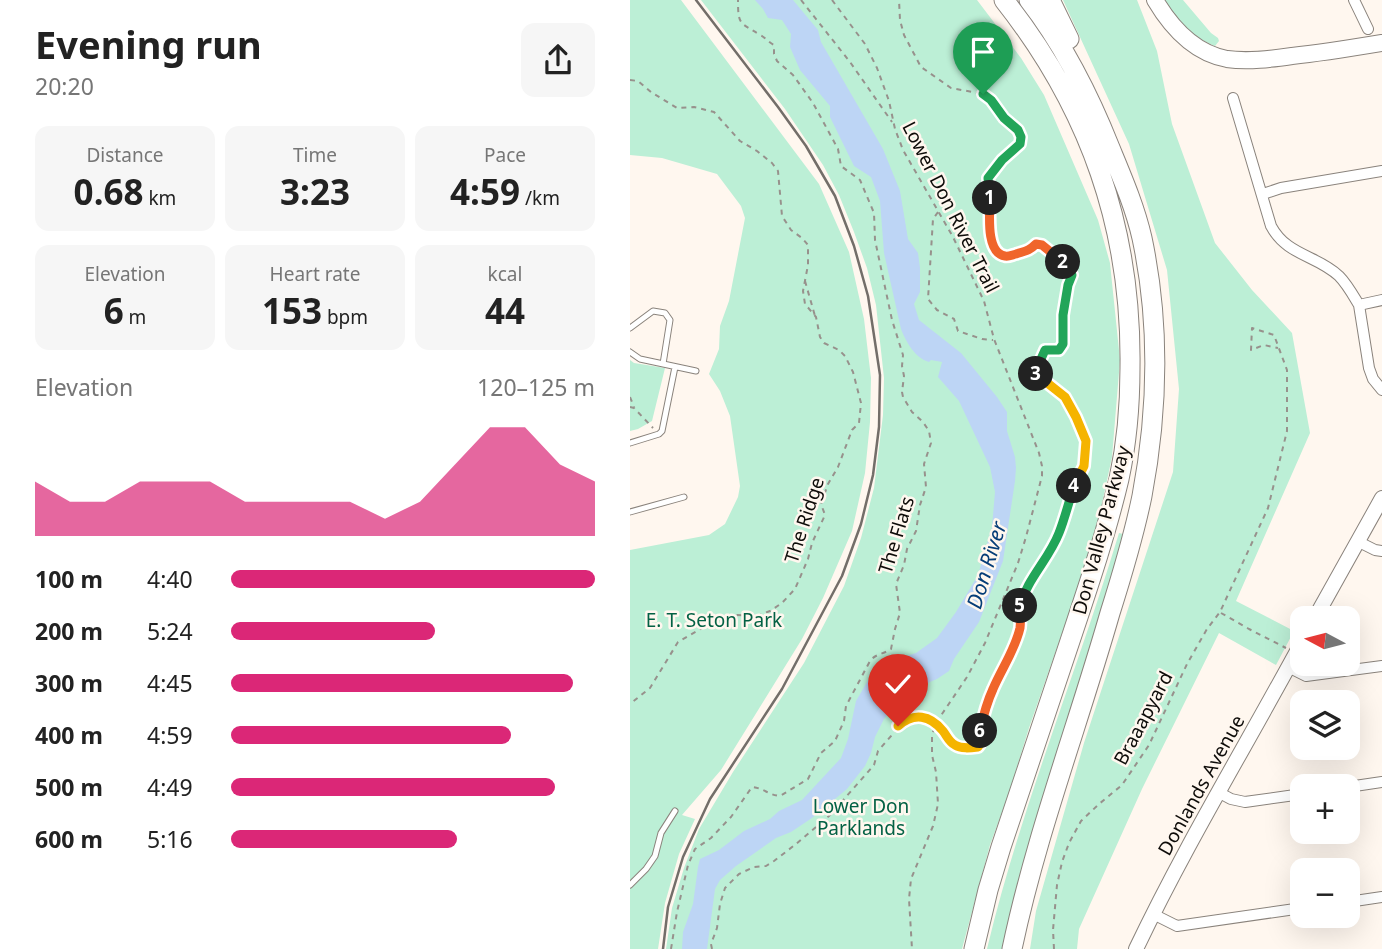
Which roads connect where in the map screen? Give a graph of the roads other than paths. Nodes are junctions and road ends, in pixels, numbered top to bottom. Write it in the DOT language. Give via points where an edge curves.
graph roads {
  1 [pos="1029,0"];
  2 [pos="1050,0"];
  3 [pos="1155,0"];
  4 [pos="1354,0"];
  5 [pos="1004,3"];
  6 [pos="1368,29"];
  7 [pos="1382,43"];
  8 [pos="1080,80"];
  9 [pos="1233,98"];
  10 [pos="1382,170"];
  11 [pos="1263,194"];
  12 [pos="1382,300"];
  13 [pos="1359,305"];
  14 [pos="630,328"];
  15 [pos="630,352"];
  16 [pos="663,364"];
  17 [pos="675,367"];
  18 [pos="696,371"];
  19 [pos="1382,390"];
  20 [pos="630,443"];
  21 [pos="684,497"];
  22 [pos="1382,498"];
  23 [pos="630,512"];
  24 [pos="1357,541"];
  25 [pos="1382,551"];
  26 [pos="1322,606"];
  27 [pos="1290,663"];
  28 [pos="1382,666"];
  29 [pos="1288,667"];
  30 [pos="1382,782"];
  31 [pos="1360,785"];
  32 [pos="1218,792"];
  33 [pos="1290,796"];
  34 [pos="675,811"];
  35 [pos="630,884"];
  36 [pos="1382,897"];
  37 [pos="1360,900"];
  38 [pos="1290,910"];
  39 [pos="1153,914"];
  40 [pos="975,949"];
  41 [pos="1012,949"];
  42 [pos="1136,949"];
  1 -- 8 [label="highway, Don Valley Parkway" via="1060,42"];
  2 -- 8 [label="highway" via="1073,47"];
  3 -- 7 [label="main road" via="1186,40 1226,59 1282,57"];
  4 -- 6 [label="street"];
  5 -- 40 [label="highway, Don Valley Parkway" via="1064,90 1105,186 1128,292 1130,400 1119,477 1096,563 1001,847"];
  8 -- 41 [label="highway, Don Valley Parkway" via="1142,238 1154,330 1154,409 1133,533 1042,832"];
  9 -- 11 [label="street"];
  10 -- 11 [label="street"];
  11 -- 13 [label="street" via="1278,238 1339,277"];
  12 -- 13 [label="street"];
  13 -- 19 [label="street" via="1369,368"];
  14 -- 16 [label="lane" via="653,311 665,313 670,320"];
  15 -- 16 [label="lane"];
  16 -- 17 [label="lane"];
  17 -- 18 [label="lane"];
  17 -- 20 [label="lane" via="662,431"];
  21 -- 23 [label="lane"];
  22 -- 24 [label="street"];
  24 -- 25 [label="street"];
  24 -- 26 [label="street"];
  27 -- 29 [label="street, Donlands Avenue"];
  28 -- 29 [label="street" via="1306,677"];
  29 -- 32 [label="street, Donlands Avenue"];
  30 -- 31 [label="street"];
  32 -- 33 [label="street" via="1245,802"];
  32 -- 39 [label="street, Donlands Avenue"];
  34 -- 35 [label="lane" via="661,833 655,856"];
  36 -- 37 [label="street"];
  38 -- 39 [label="street" via="1177,926"];
  39 -- 42 [label="street, Donlands Avenue"];
}
